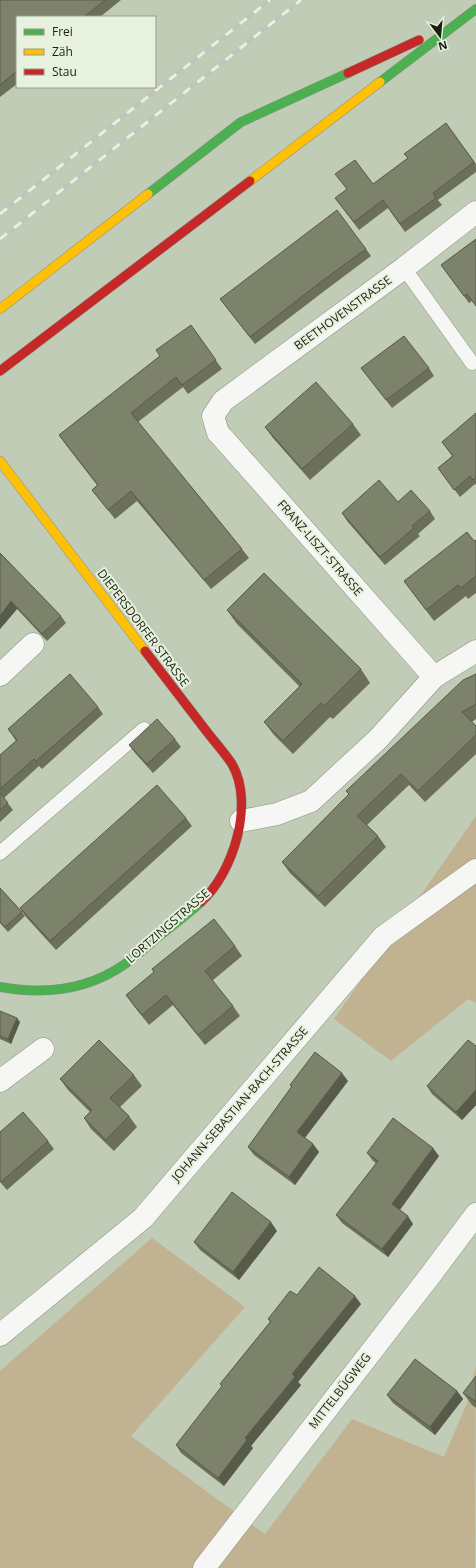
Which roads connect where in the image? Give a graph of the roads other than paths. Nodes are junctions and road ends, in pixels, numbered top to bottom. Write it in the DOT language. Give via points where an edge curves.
graph roads {
  1 [pos="476,9"];
  2 [pos="456,23"];
  3 [pos="476,212"];
  4 [pos="404,268"];
  5 [pos="0,309"];
  6 [pos="472,363"];
  7 [pos="0,371"];
  8 [pos="213,416"];
  9 [pos="0,461"];
  10 [pos="33,644"];
  11 [pos="476,652"];
  12 [pos="0,675"];
  13 [pos="434,677"];
  14 [pos="144,729"];
  15 [pos="241,821"];
  16 [pos="0,853"];
  17 [pos="476,870"];
  18 [pos="0,987"];
  19 [pos="43,1049"];
  20 [pos="0,1081"];
  21 [pos="476,1214"];
  22 [pos="0,1335"];
  23 [pos="204,1568"];
  1 -- 2 [label="main road"];
  2 -- 5 [label="main road" via="241,122"];
  2 -- 7 [label="main road"];
  3 -- 4 [label="street, BEETHOVENSTRASSE"];
  4 -- 6 [label="lane"];
  4 -- 8 [label="street, BEETHOVENSTRASSE" via="223,401"];
  8 -- 13 [label="street, FRANZ-LISZT-STRASSE" via="218,433"];
  9 -- 15 [label="main road, DIEPERSDORFER STRASSE" via="232,765 242,803"];
  10 -- 12 [label="street"];
  11 -- 13 [label="street"];
  13 -- 15 [label="street" via="378,739 311,801 277,814"];
  14 -- 16 [label="lane"];
  15 -- 18 [label="main road, LORTZINGSTRASSE" via="224,870 208,896 120,968 83,986 58,991"];
  17 -- 22 [label="street, JOHANN-SEBASTIAN-BACH-STRASSE" via="383,937 143,1218"];
  19 -- 20 [label="street"];
  21 -- 23 [label="street, MITTELBÜGWEG"];
}
